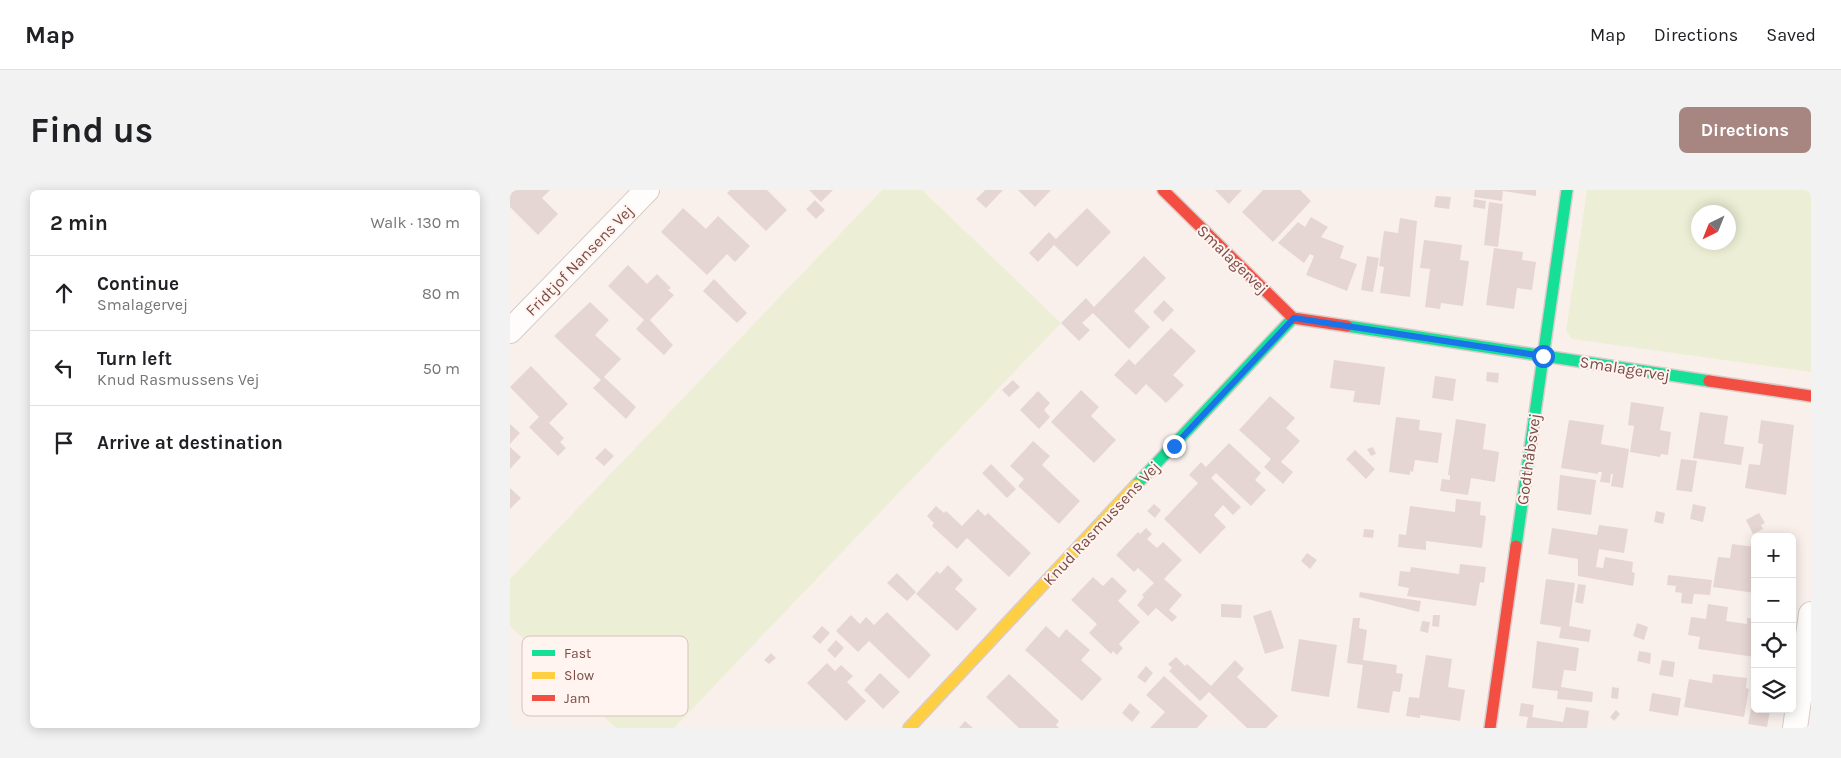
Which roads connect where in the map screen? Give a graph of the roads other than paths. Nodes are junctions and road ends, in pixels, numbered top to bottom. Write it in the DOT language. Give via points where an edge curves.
graph roads {
  1 [pos="647,190"];
  2 [pos="1163,190"];
  3 [pos="1567,190"];
  4 [pos="1294,318"];
  5 [pos="510,331"];
  6 [pos="1543,356"];
  7 [pos="1811,396"];
  8 [pos="1811,614"];
  9 [pos="909,728"];
  10 [pos="1490,728"];
  11 [pos="1795,728"];
  1 -- 5 [label="street, Fridtjof Nansens Vej"];
  2 -- 4 [label="street, Smalagervej"];
  3 -- 6 [label="street, Godthåbsvej"];
  4 -- 6 [label="street, Smalagervej"];
  4 -- 9 [label="street, Knud Rasmussens Vej"];
  6 -- 7 [label="street, Smalagervej"];
  6 -- 10 [label="street, Godthåbsvej"];
  8 -- 11 [label="street"];
}
